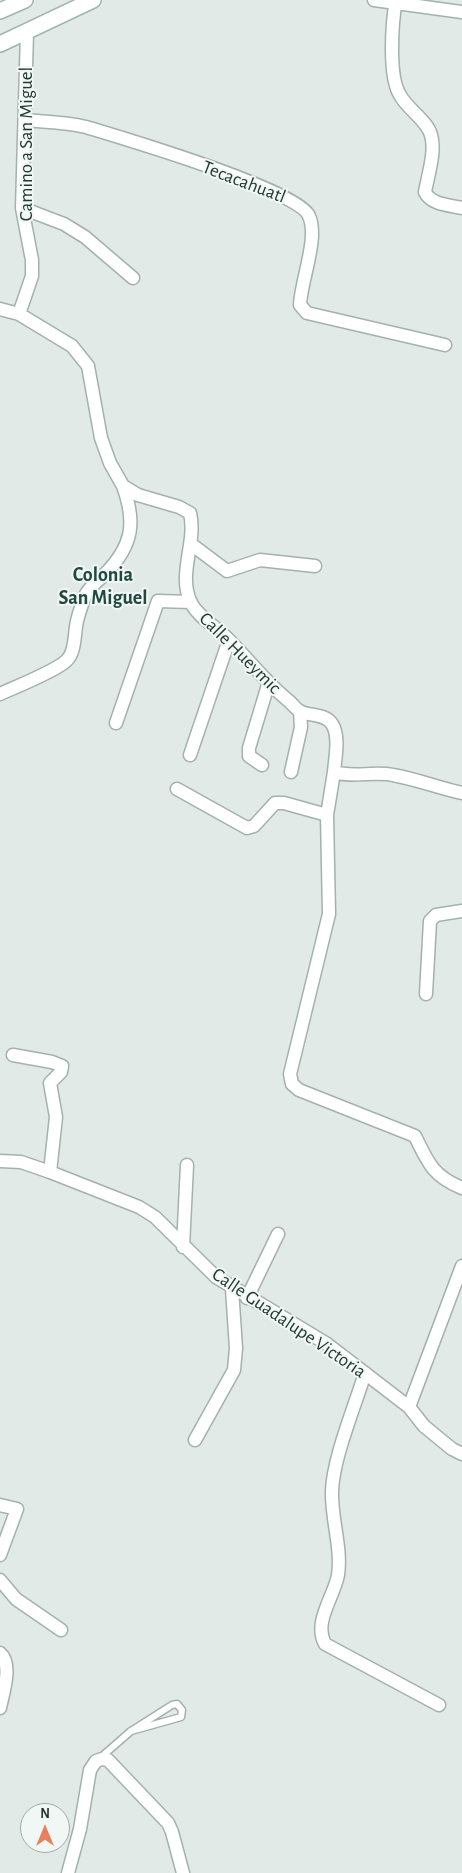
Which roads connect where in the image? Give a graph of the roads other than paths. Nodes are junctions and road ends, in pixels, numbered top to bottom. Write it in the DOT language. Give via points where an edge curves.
graph roads {
  1 [pos="25,0"];
  2 [pos="93,0"];
  3 [pos="374,0"];
  4 [pos="396,2"];
  5 [pos="0,11"];
  6 [pos="462,12"];
  7 [pos="27,32"];
  8 [pos="0,44"];
  9 [pos="25,120"];
  10 [pos="22,208"];
  11 [pos="462,208"];
  12 [pos="132,278"];
  13 [pos="0,309"];
  14 [pos="19,314"];
  15 [pos="446,345"];
  16 [pos="123,486"];
  17 [pos="191,544"];
  18 [pos="315,566"];
  19 [pos="191,602"];
  20 [pos="229,640"];
  21 [pos="268,685"];
  22 [pos="0,694"];
  23 [pos="300,711"];
  24 [pos="116,723"];
  25 [pos="190,755"];
  26 [pos="262,764"];
  27 [pos="291,772"];
  28 [pos="334,772"];
  29 [pos="177,789"];
  30 [pos="462,793"];
  31 [pos="327,815"];
  32 [pos="462,911"];
  33 [pos="426,994"];
  34 [pos="13,1056"];
  35 [pos="0,1162"];
  36 [pos="187,1165"];
  37 [pos="50,1172"];
  38 [pos="462,1188"];
  39 [pos="278,1234"];
  40 [pos="183,1247"];
  41 [pos="462,1266"];
  42 [pos="232,1289"];
  43 [pos="247,1298"];
  44 [pos="365,1373"];
  45 [pos="409,1406"];
  46 [pos="195,1440"];
  47 [pos="462,1454"];
  48 [pos="0,1505"];
  49 [pos="0,1555"];
  50 [pos="0,1580"];
  51 [pos="61,1630"];
  52 [pos="0,1653"];
  53 [pos="440,1705"];
  54 [pos="0,1708"];
  55 [pos="131,1731"];
  56 [pos="96,1761"];
  57 [pos="68,1873"];
  58 [pos="183,1873"];
  1 -- 5 [label="street"];
  2 -- 7 [label="street"];
  3 -- 4 [label="street"];
  4 -- 6 [label="street"];
  4 -- 11 [label="street" via="392,19 395,82 399,95 431,133 425,192 433,201"];
  7 -- 8 [label="street"];
  7 -- 9 [label="street, Camino a San Miguel"];
  9 -- 10 [label="street, Camino a San Miguel"];
  9 -- 15 [label="street, Tecacahuatl" via="84,127 236,176 295,201 309,215 312,232 300,305 307,313"];
  10 -- 12 [label="street" via="64,224 85,237"];
  10 -- 14 [label="street, Camino a San Miguel" via="32,276"];
  13 -- 14 [label="street"];
  14 -- 16 [label="street" via="72,346 88,366 101,438"];
  16 -- 17 [label="street, Calle Hueymic" via="138,495 190,513"];
  16 -- 22 [label="street" via="130,507 128,540 117,561 87,593 77,621 72,651 66,662"];
  17 -- 18 [label="street" via="227,571 260,560"];
  17 -- 19 [label="street, Calle Hueymic" via="185,580"];
  19 -- 20 [label="street, Calle Hueymic"];
  19 -- 24 [label="street" via="158,601"];
  20 -- 21 [label="street, Calle Hueymic"];
  20 -- 25 [label="street"];
  21 -- 23 [label="street, Calle Hueymic"];
  21 -- 26 [label="street" via="249,748 249,756"];
  23 -- 27 [label="street" via="301,727"];
  23 -- 28 [label="street, Calle Hueymic" via="331,722 335,730"];
  28 -- 30 [label="street" via="347,776 366,773 393,775"];
  28 -- 31 [label="street"];
  29 -- 31 [label="street" via="247,828 254,826 275,803"];
  31 -- 38 [label="street" via="329,914 290,1074 292,1084 298,1090 415,1136 427,1161 444,1180"];
  32 -- 33 [label="street" via="436,915 430,921"];
  34 -- 37 [label="street" via="62,1066 61,1072 50,1083 56,1117"];
  35 -- 37 [label="street, Calle Guadalupe Victoria" via="20,1162"];
  36 -- 40 [label="street"];
  37 -- 40 [label="street, Calle Guadalupe Victoria" via="139,1207 155,1217"];
  39 -- 43 [label="street"];
  40 -- 42 [label="street, Calle Guadalupe Victoria"];
  41 -- 45 [label="street"];
  42 -- 43 [label="street, Calle Guadalupe Victoria"];
  42 -- 46 [label="street" via="236,1348 234,1370"];
  43 -- 44 [label="street, Calle Guadalupe Victoria" via="327,1344"];
  44 -- 45 [label="street, Calle Guadalupe Victoria"];
  44 -- 53 [label="street" via="334,1474 332,1492 338,1574 320,1635 325,1644"];
  45 -- 47 [label="street, Calle Guadalupe Victoria" via="424,1426"];
  48 -- 49 [label="street" via="17,1509"];
  50 -- 51 [label="street" via="16,1599"];
  52 -- 54 [label="street" via="6,1662 6,1670"];
  55 -- 55 [label="lane" via="172,1705 177,1704 182,1710 180,1718"];
  55 -- 56 [label="lane"];
  56 -- 57 [label="street" via="90,1770 80,1829"];
  56 -- 58 [label="street" via="108,1760 168,1823"];
}
